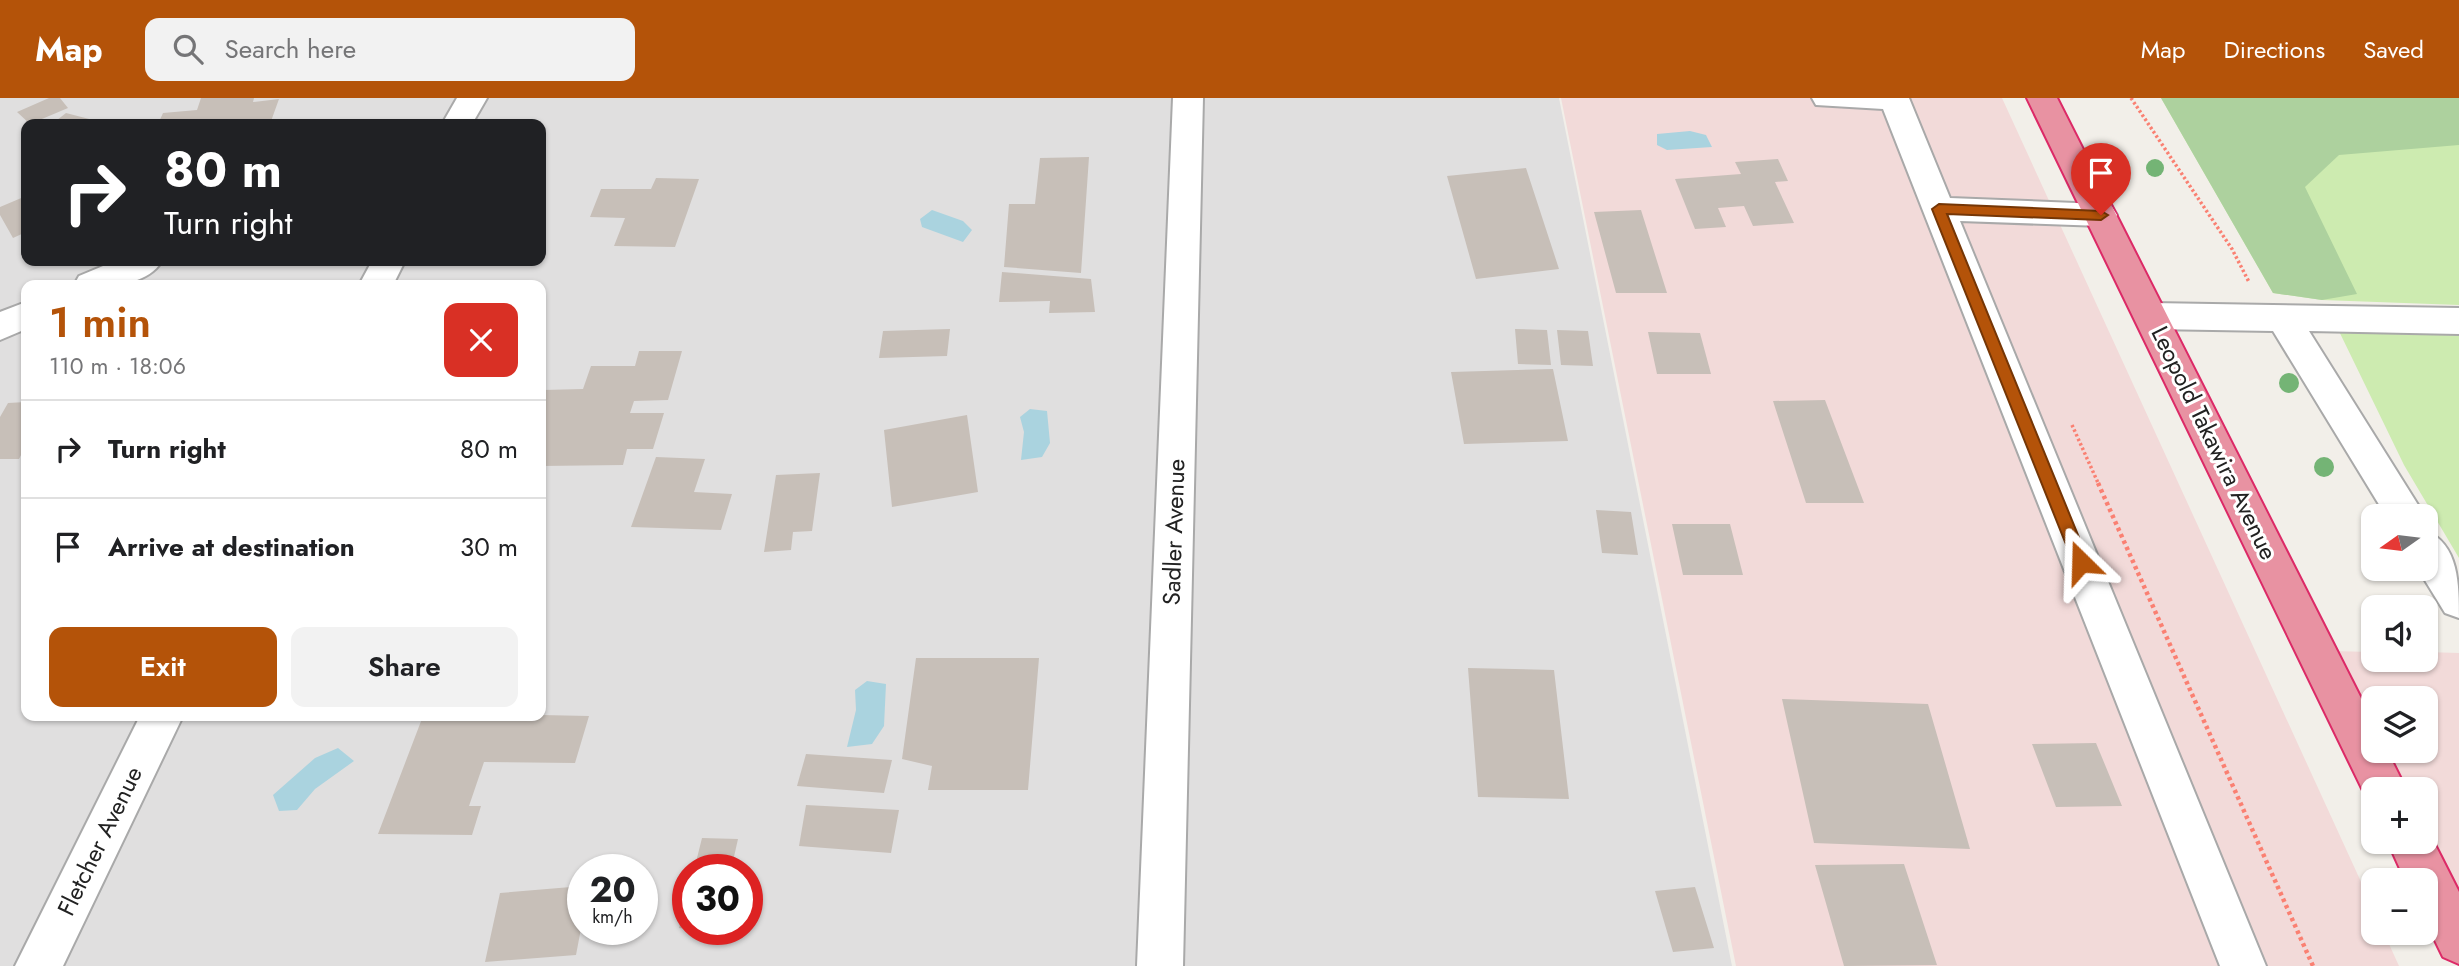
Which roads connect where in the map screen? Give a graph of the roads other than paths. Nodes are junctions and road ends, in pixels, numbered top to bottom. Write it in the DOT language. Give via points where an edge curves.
graph roads {
  1 [pos="472,98"];
  2 [pos="1188,98"];
  3 [pos="1827,98"];
  4 [pos="2042,98"];
  5 [pos="1895,99"];
  6 [pos="460,119"];
  7 [pos="1939,209"];
  8 [pos="2101,215"];
  9 [pos="134,266"];
  10 [pos="102,280"];
  11 [pos="2152,316"];
  12 [pos="21,317"];
  13 [pos="2277,318"];
  14 [pos="2459,321"];
  15 [pos="0,327"];
  16 [pos="2398,504"];
  17 [pos="2438,567"];
  18 [pos="2459,601"];
  19 [pos="160,721"];
  20 [pos="2378,777"];
  21 [pos="2416,854"];
  22 [pos="2459,941"];
  23 [pos="38,966"];
  24 [pos="1160,966"];
  25 [pos="2243,966"];
  1 -- 6 [label="street"];
  2 -- 24 [label="street, Sadler Avenue"];
  3 -- 5 [label="street"];
  4 -- 8 [label="highway, Leopold Takawira Avenue"];
  5 -- 7 [label="street"];
  7 -- 8 [label="street"];
  7 -- 25 [label="street"];
  8 -- 11 [label="highway, Leopold Takawira Avenue"];
  9 -- 10 [label="street"];
  11 -- 13 [label="street"];
  11 -- 20 [label="highway, Leopold Takawira Avenue"];
  12 -- 15 [label="street"];
  13 -- 14 [label="street"];
  13 -- 16 [label="street"];
  17 -- 18 [label="street"];
  19 -- 23 [label="street, Fletcher Avenue"];
  21 -- 22 [label="highway"];
}
